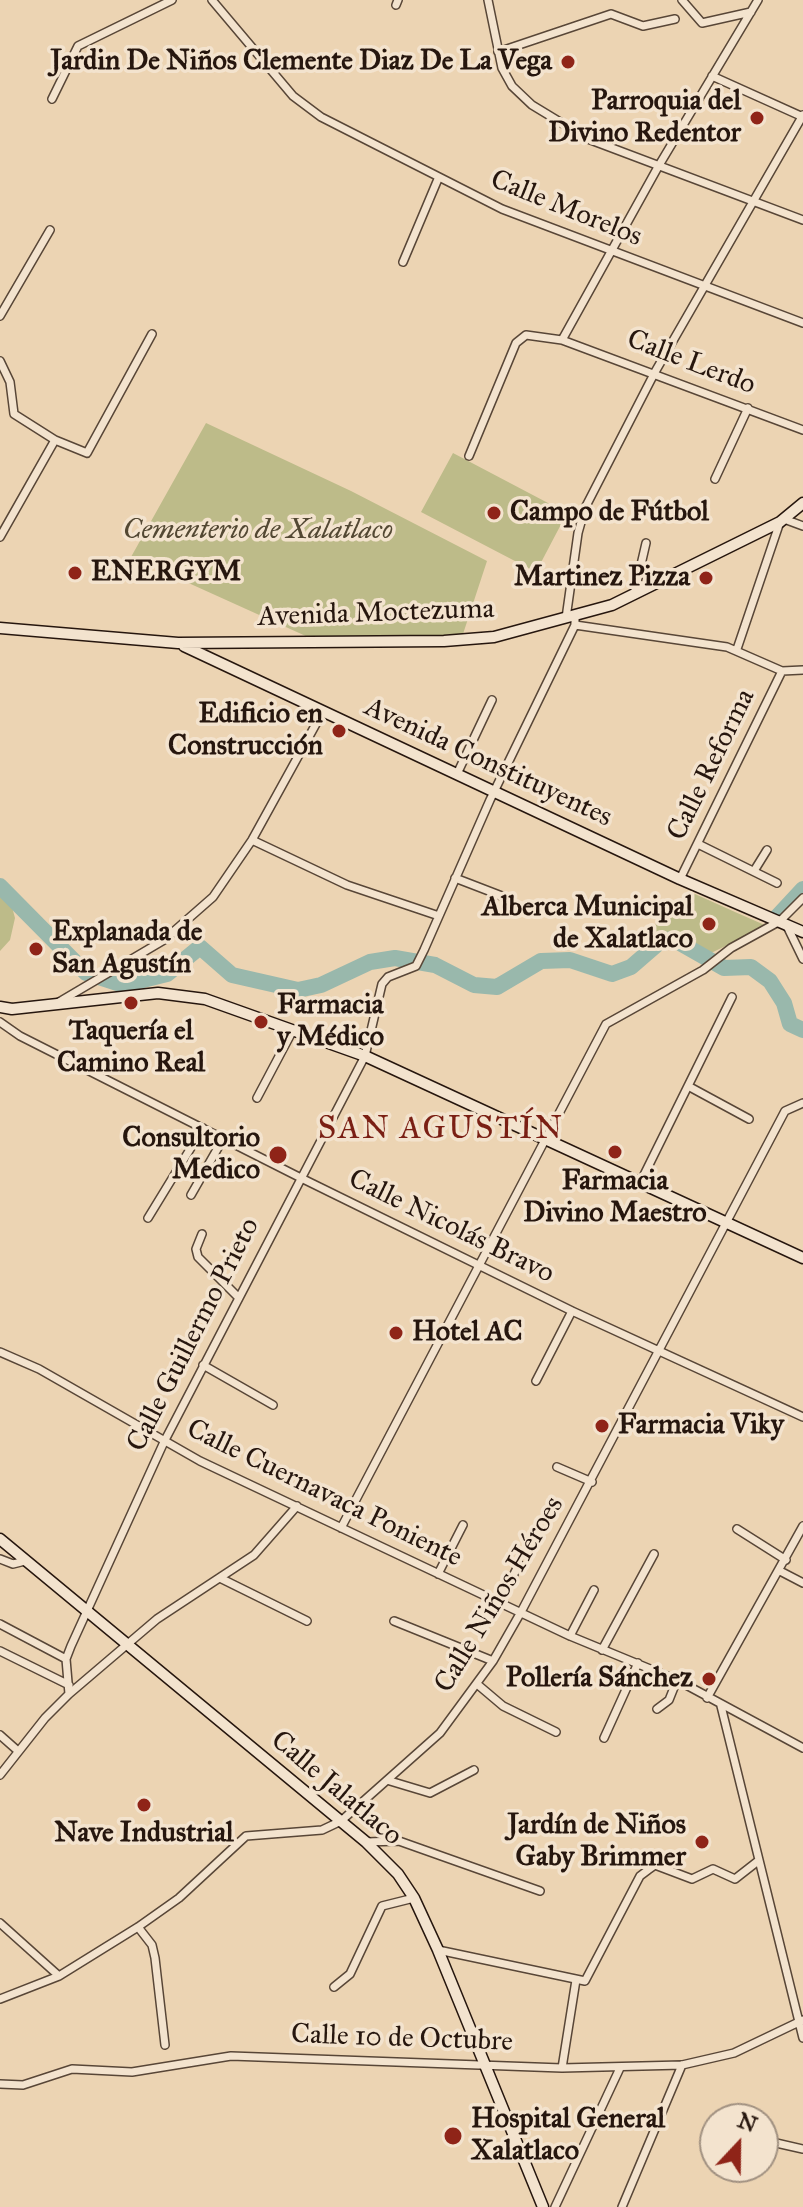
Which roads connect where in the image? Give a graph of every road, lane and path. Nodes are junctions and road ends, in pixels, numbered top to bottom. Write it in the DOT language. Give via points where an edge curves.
graph roads {
  1 [pos="172,0"];
  2 [pos="212,0"];
  3 [pos="488,0"];
  4 [pos="682,0"];
  5 [pos="758,0"];
  6 [pos="751,12"];
  7 [pos="675,19"];
  8 [pos="498,52"];
  9 [pos="712,76"];
  10 [pos="52,99"];
  11 [pos="803,116"];
  12 [pos="658,167"];
  13 [pos="438,179"];
  14 [pos="752,202"];
  15 [pos="803,220"];
  16 [pos="50,230"];
  17 [pos="610,252"];
  18 [pos="403,262"];
  19 [pos="704,287"];
  20 [pos="0,316"];
  21 [pos="802,320"];
  22 [pos="152,334"];
  23 [pos="562,340"];
  24 [pos="0,361"];
  25 [pos="655,372"];
  26 [pos="748,408"];
  27 [pos="803,430"];
  28 [pos="55,440"];
  29 [pos="469,456"];
  30 [pos="715,479"];
  31 [pos="803,503"];
  32 [pos="782,521"];
  33 [pos="803,526"];
  34 [pos="0,537"];
  35 [pos="646,543"];
  36 [pos="634,595"];
  37 [pos="572,621"];
  38 [pos="0,628"];
  39 [pos="178,643"];
  40 [pos="737,649"];
  41 [pos="803,670"];
  42 [pos="782,671"];
  43 [pos="492,700"];
  44 [pos="322,713"];
  45 [pos="457,774"];
  46 [pos="494,791"];
  47 [pos="252,840"];
  48 [pos="698,844"];
  49 [pos="767,850"];
  50 [pos="754,871"];
  51 [pos="455,878"];
  52 [pos="680,879"];
  53 [pos="777,883"];
  54 [pos="507,898"];
  55 [pos="803,898"];
  56 [pos="439,916"];
  57 [pos="783,922"];
  58 [pos="803,932"];
  59 [pos="803,959"];
  60 [pos="732,997"];
  61 [pos="0,1000"];
  62 [pos="58,1003"];
  63 [pos="22,1006"];
  64 [pos="0,1007"];
  65 [pos="0,1022"];
  66 [pos="293,1030"];
  67 [pos="365,1056"];
  68 [pos="688,1086"];
  69 [pos="257,1098"];
  70 [pos="803,1103"];
  71 [pos="749,1119"];
  72 [pos="203,1128"];
  73 [pos="545,1138"];
  74 [pos="223,1139"];
  75 [pos="299,1177"];
  76 [pos="641,1181"];
  77 [pos="191,1195"];
  78 [pos="148,1218"];
  79 [pos="726,1223"];
  80 [pos="202,1234"];
  81 [pos="803,1258"];
  82 [pos="479,1263"];
  83 [pos="237,1296"];
  84 [pos="572,1311"];
  85 [pos="661,1351"];
  86 [pos="0,1352"];
  87 [pos="203,1365"];
  88 [pos="536,1381"];
  89 [pos="273,1405"];
  90 [pos="803,1417"];
  91 [pos="164,1442"];
  92 [pos="557,1467"];
  93 [pos="592,1482"];
  94 [pos="297,1506"];
  95 [pos="463,1525"];
  96 [pos="803,1526"];
  97 [pos="341,1528"];
  98 [pos="737,1529"];
  99 [pos="0,1539"];
  100 [pos="654,1554"];
  101 [pos="0,1559"];
  102 [pos="786,1560"];
  103 [pos="25,1561"];
  104 [pos="519,1564"];
  105 [pos="780,1571"];
  106 [pos="438,1574"];
  107 [pos="222,1579"];
  108 [pos="803,1583"];
  109 [pos="594,1590"];
  110 [pos="500,1602"];
  111 [pos="85,1611"];
  112 [pos="521,1612"];
  113 [pos="307,1621"];
  114 [pos="394,1621"];
  115 [pos="0,1624"];
  116 [pos="570,1636"];
  117 [pos="126,1646"];
  118 [pos="602,1650"];
  119 [pos="0,1651"];
  120 [pos="66,1659"];
  121 [pos="493,1661"];
  122 [pos="638,1663"];
  123 [pos="677,1680"];
  124 [pos="477,1684"];
  125 [pos="69,1690"];
  126 [pos="707,1698"];
  127 [pos="721,1706"];
  128 [pos="657,1709"];
  129 [pos="556,1732"];
  130 [pos="0,1735"];
  131 [pos="604,1738"];
  132 [pos="803,1748"];
  133 [pos="18,1751"];
  134 [pos="474,1770"];
  135 [pos="0,1775"];
  136 [pos="390,1781"];
  137 [pos="341,1821"];
  138 [pos="366,1842"];
  139 [pos="758,1861"];
  140 [pos="540,1891"];
  141 [pos="414,1898"];
  142 [pos="0,1923"];
  143 [pos="138,1927"];
  144 [pos="438,1950"];
  145 [pos="59,1976"];
  146 [pos="576,1980"];
  147 [pos="334,1987"];
  148 [pos="0,1999"];
  149 [pos="800,2021"];
  150 [pos="803,2038"];
  151 [pos="165,2045"];
  152 [pos="484,2063"];
  153 [pos="682,2065"];
  154 [pos="562,2068"];
  155 [pos="620,2068"];
  156 [pos="0,2084"];
  157 [pos="779,2144"];
  158 [pos="803,2149"];
  159 [pos="543,2207"];
  160 [pos="555,2207"];
  161 [pos="622,2207"];
  1 -- 10 [label="street" via="78,46"];
  2 -- 13 [label="street, Calle Morelos" via="293,96 321,117"];
  3 -- 8 [label="street"];
  4 -- 6 [label="street" via="702,23"];
  5 -- 6 [label="street"];
  6 -- 9 [label="street"];
  7 -- 8 [label="street" via="643,26 611,14"];
  8 -- 12 [label="street" via="512,86 532,105 588,139"];
  9 -- 11 [label="street"];
  9 -- 12 [label="street"];
  11 -- 14 [label="street"];
  12 -- 14 [label="street"];
  12 -- 17 [label="street"];
  13 -- 17 [label="street, Calle Morelos"];
  13 -- 18 [label="street"];
  14 -- 15 [label="street"];
  14 -- 19 [label="street"];
  16 -- 20 [label="street"];
  17 -- 19 [label="street, Calle Morelos"];
  17 -- 23 [label="street"];
  19 -- 21 [label="street, Calle Morelos"];
  19 -- 25 [label="street"];
  22 -- 28 [label="street" via="87,453"];
  23 -- 25 [label="street, Calle Lerdo"];
  23 -- 29 [label="street, Calle Lerdo" via="526,335 518,339"];
  24 -- 28 [label="street" via="10,382 14,414"];
  25 -- 26 [label="street, Calle Lerdo"];
  25 -- 37 [label="street" via="580,521"];
  26 -- 27 [label="street, Calle Lerdo"];
  26 -- 30 [label="street"];
  28 -- 34 [label="street"];
  31 -- 32 [label="main road, Avenida Moctezuma"];
  32 -- 33 [label="street"];
  32 -- 36 [label="main road, Avenida Moctezuma"];
  32 -- 40 [label="street"];
  35 -- 36 [label="street"];
  36 -- 37 [label="main road, Avenida Moctezuma"];
  37 -- 39 [label="main road, Avenida Moctezuma" via="444,641"];
  37 -- 40 [label="street"];
  37 -- 46 [label="street"];
  38 -- 39 [label="main road, Avenida Moctezuma"];
  39 -- 44 [label="main road, Avenida Constituyentes"];
  40 -- 42 [label="street"];
  41 -- 42 [label="street"];
  42 -- 48 [label="street, Calle Reforma"];
  43 -- 45 [label="street"];
  44 -- 45 [label="main road, Avenida Constituyentes"];
  44 -- 47 [label="street"];
  45 -- 46 [label="main road, Avenida Constituyentes"];
  46 -- 51 [label="street"];
  46 -- 52 [label="main road, Avenida Constituyentes"];
  47 -- 56 [label="street" via="347,885"];
  47 -- 62 [label="street" via="195,916"];
  48 -- 50 [label="street"];
  48 -- 52 [label="street, Calle Reforma"];
  49 -- 50 [label="street"];
  50 -- 53 [label="street"];
  51 -- 54 [label="street"];
  51 -- 56 [label="street"];
  52 -- 57 [label="main road, Avenida Constituyentes"];
  55 -- 57 [label="street"];
  56 -- 67 [label="street, Calle Guillermo Prieto" via="416,966 384,980"];
  57 -- 58 [label="main road, Avenida Constituyentes"];
  57 -- 59 [label="street"];
  57 -- 73 [label="street" via="606,1024"];
  60 -- 68 [label="street"];
  61 -- 63 [label="main road"];
  62 -- 63 [label="main road"];
  62 -- 66 [label="main road" via="180,994"];
  63 -- 64 [label="main road"];
  65 -- 72 [label="street, Calle Nicolás Bravo"];
  66 -- 67 [label="main road"];
  66 -- 69 [label="street"];
  67 -- 73 [label="main road"];
  67 -- 75 [label="street, Calle Guillermo Prieto"];
  68 -- 71 [label="street"];
  68 -- 76 [label="street"];
  70 -- 79 [label="street, Calle Niños Héroes" via="785,1111"];
  72 -- 74 [label="street, Calle Nicolás Bravo"];
  72 -- 78 [label="street"];
  73 -- 76 [label="main road"];
  73 -- 82 [label="street"];
  74 -- 75 [label="street, Calle Nicolás Bravo"];
  74 -- 77 [label="street"];
  75 -- 82 [label="street, Calle Nicolás Bravo"];
  75 -- 83 [label="street, Calle Guillermo Prieto"];
  76 -- 79 [label="main road"];
  79 -- 81 [label="main road"];
  79 -- 85 [label="street, Calle Niños Héroes"];
  80 -- 83 [label="street" via="198,1257"];
  82 -- 84 [label="street, Calle Nicolás Bravo"];
  82 -- 97 [label="street"];
  83 -- 87 [label="street, Calle Guillermo Prieto"];
  84 -- 85 [label="street, Calle Nicolás Bravo"];
  84 -- 88 [label="street"];
  85 -- 90 [label="street, Calle Nicolás Bravo"];
  85 -- 93 [label="street, Calle Niños Héroes"];
  86 -- 91 [label="street, Calle Cuernavaca Poniente"];
  87 -- 89 [label="street"];
  87 -- 91 [label="street, Calle Guillermo Prieto"];
  91 -- 94 [label="street, Calle Cuernavaca Poniente"];
  91 -- 111 [label="street, Calle Guillermo Prieto"];
  92 -- 93 [label="street"];
  93 -- 112 [label="street, Calle Niños Héroes"];
  94 -- 97 [label="street, Calle Cuernavaca Poniente"];
  94 -- 107 [label="street" via="263,1547"];
  95 -- 106 [label="street"];
  96 -- 102 [label="street"];
  97 -- 106 [label="street, Calle Cuernavaca Poniente"];
  98 -- 102 [label="street"];
  99 -- 103 [label="main road, Calle Jalatlaco"];
  100 -- 118 [label="street"];
  101 -- 103 [label="street"];
  102 -- 105 [label="street"];
  103 -- 111 [label="main road, Calle Jalatlaco"];
  104 -- 110 [label="street"];
  105 -- 108 [label="street"];
  105 -- 126 [label="street"];
  106 -- 110 [label="street, Calle Cuernavaca Poniente"];
  107 -- 113 [label="street"];
  107 -- 117 [label="street" via="157,1619"];
  109 -- 116 [label="street"];
  110 -- 112 [label="street, Calle Cuernavaca Poniente"];
  111 -- 117 [label="main road, Calle Jalatlaco"];
  111 -- 120 [label="street, Calle Guillermo Prieto"];
  112 -- 116 [label="street, Calle Cuernavaca Poniente"];
  112 -- 121 [label="street, Calle Niños Héroes"];
  114 -- 121 [label="street"];
  115 -- 120 [label="street"];
  116 -- 118 [label="street, Calle Cuernavaca Poniente"];
  117 -- 125 [label="street"];
  117 -- 137 [label="main road, Calle Jalatlaco"];
  118 -- 122 [label="street, Calle Cuernavaca Poniente"];
  119 -- 125 [label="street"];
  120 -- 125 [label="street"];
  121 -- 124 [label="street, Calle Niños Héroes"];
  122 -- 123 [label="street, Calle Cuernavaca Poniente"];
  122 -- 131 [label="street"];
  123 -- 126 [label="street, Calle Cuernavaca Poniente"];
  123 -- 128 [label="street" via="669,1700"];
  124 -- 129 [label="street" via="503,1706"];
  124 -- 136 [label="street, Calle Niños Héroes" via="440,1733"];
  125 -- 133 [label="street"];
  126 -- 127 [label="street, Calle Cuernavaca Poniente"];
  127 -- 132 [label="street, Calle Cuernavaca Poniente"];
  127 -- 139 [label="street"];
  130 -- 133 [label="street"];
  133 -- 135 [label="street"];
  134 -- 136 [label="street" via="430,1793"];
  136 -- 137 [label="street, Calle Niños Héroes"];
  137 -- 138 [label="main road, Calle Jalatlaco"];
  137 -- 143 [label="street, Calle Niños Héroes" via="322,1830 246,1836 179,1898"];
  138 -- 140 [label="street" via="399,1841"];
  138 -- 141 [label="main road, Calle Jalatlaco"];
  139 -- 146 [label="street" via="735,1879 713,1869 692,1879 655,1865 640,1876 591,1974 585,1981"];
  139 -- 149 [label="street"];
  141 -- 144 [label="main road, Calle Jalatlaco"];
  141 -- 147 [label="street" via="382,1906 350,1974"];
  142 -- 145 [label="street"];
  143 -- 145 [label="street, Calle Niños Héroes"];
  143 -- 151 [label="street" via="155,1958"];
  144 -- 146 [label="street"];
  144 -- 152 [label="main road, Calle Jalatlaco"];
  145 -- 148 [label="street, Calle Niños Héroes"];
  146 -- 154 [label="street"];
  149 -- 150 [label="street"];
  149 -- 153 [label="street, Calle 10 de Octubre" via="734,2053"];
  152 -- 154 [label="street, Calle 10 de Octubre"];
  152 -- 156 [label="street, Calle 10 de Octubre" via="231,2056 132,2072 72,2069 23,2085"];
  152 -- 159 [label="main road, Calle Jalatlaco"];
  153 -- 155 [label="street, Calle 10 de Octubre"];
  153 -- 161 [label="street"];
  154 -- 155 [label="street, Calle 10 de Octubre"];
  155 -- 160 [label="street"];
  157 -- 158 [label="street"];
}
